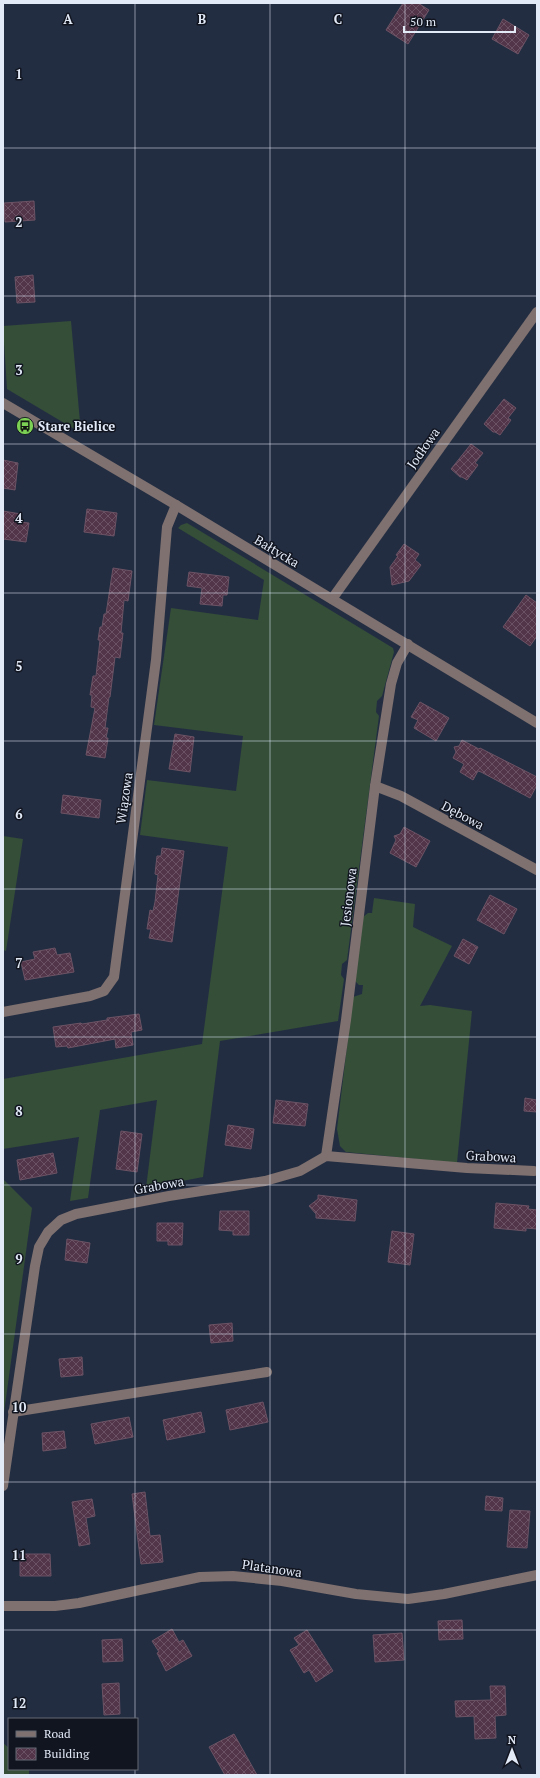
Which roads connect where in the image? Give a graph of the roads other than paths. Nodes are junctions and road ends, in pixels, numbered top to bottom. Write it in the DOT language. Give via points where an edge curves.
graph roads {
  1 [pos="537,312"];
  2 [pos="3,403"];
  3 [pos="176,505"];
  4 [pos="332,599"];
  5 [pos="408,644"];
  6 [pos="537,723"];
  7 [pos="375,786"];
  8 [pos="537,870"];
  9 [pos="3,1012"];
  10 [pos="326,1156"];
  11 [pos="534,1171"];
  12 [pos="267,1372"];
  13 [pos="12,1412"];
  14 [pos="3,1486"];
  15 [pos="537,1575"];
  16 [pos="3,1606"];
  1 -- 4 [label="street, Jodłowa"];
  2 -- 3 [label="street, Bałtycka"];
  3 -- 4 [label="street, Bałtycka"];
  3 -- 9 [label="street, Wiązowa" via="167,526 156,660 114,977 104,991 90,996"];
  4 -- 5 [label="street, Bałtycka"];
  5 -- 6 [label="street, Bałtycka"];
  5 -- 7 [label="street, Jesionowa" via="397,663 391,684"];
  7 -- 8 [label="street, Dębowa" via="400,796"];
  7 -- 10 [label="street, Jesionowa"];
  10 -- 11 [label="street, Grabowa"];
  10 -- 13 [label="street, Grabowa" via="300,1171 265,1181 169,1196 76,1214 61,1220 48,1232 39,1247 34,1266"];
  12 -- 13 [label="street"];
  13 -- 14 [label="street, Grabowa"];
  15 -- 16 [label="street, Platanowa" via="408,1599 356,1594 247,1577 200,1577 79,1603 55,1606"];
}
